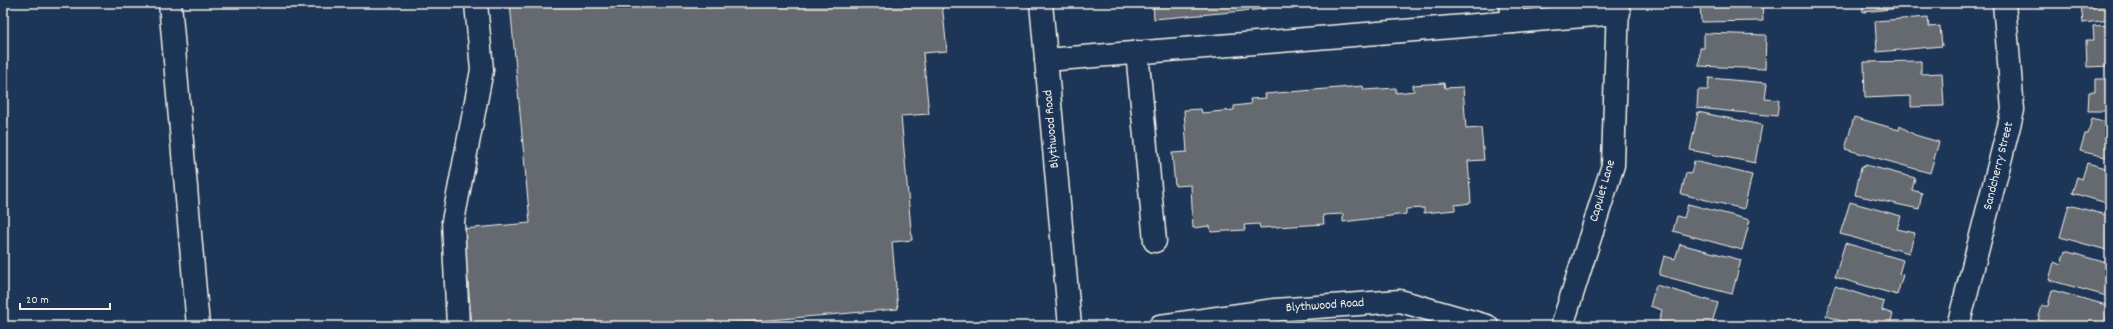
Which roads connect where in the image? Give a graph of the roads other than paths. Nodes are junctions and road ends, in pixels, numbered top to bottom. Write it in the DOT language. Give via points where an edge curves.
graph roads {
  1 [pos="170,3"];
  2 [pos="476,3"];
  3 [pos="1040,3"];
  4 [pos="2004,3"];
  5 [pos="1619,8"];
  6 [pos="1512,12"];
  7 [pos="1137,52"];
  8 [pos="1046,60"];
  9 [pos="1155,241"];
  10 [pos="198,326"];
  11 [pos="458,326"];
  12 [pos="1070,326"];
  13 [pos="1166,326"];
  14 [pos="1487,326"];
  15 [pos="1562,326"];
  16 [pos="1958,326"];
  1 -- 10 [label="street"];
  2 -- 11 [label="street" via="482,70 453,221"];
  3 -- 8 [label="street, Blythwood Road"];
  4 -- 16 [label="street, Sandcherry Street" via="2013,110"];
  5 -- 6 [label="street"];
  5 -- 15 [label="street, Capulet Lane" via="1613,165"];
  6 -- 7 [label="street"];
  7 -- 8 [label="street"];
  7 -- 9 [label="street"];
  8 -- 12 [label="street, Blythwood Road"];
  13 -- 14 [label="street, Blythwood Road" via="1275,310 1400,301"];
}
